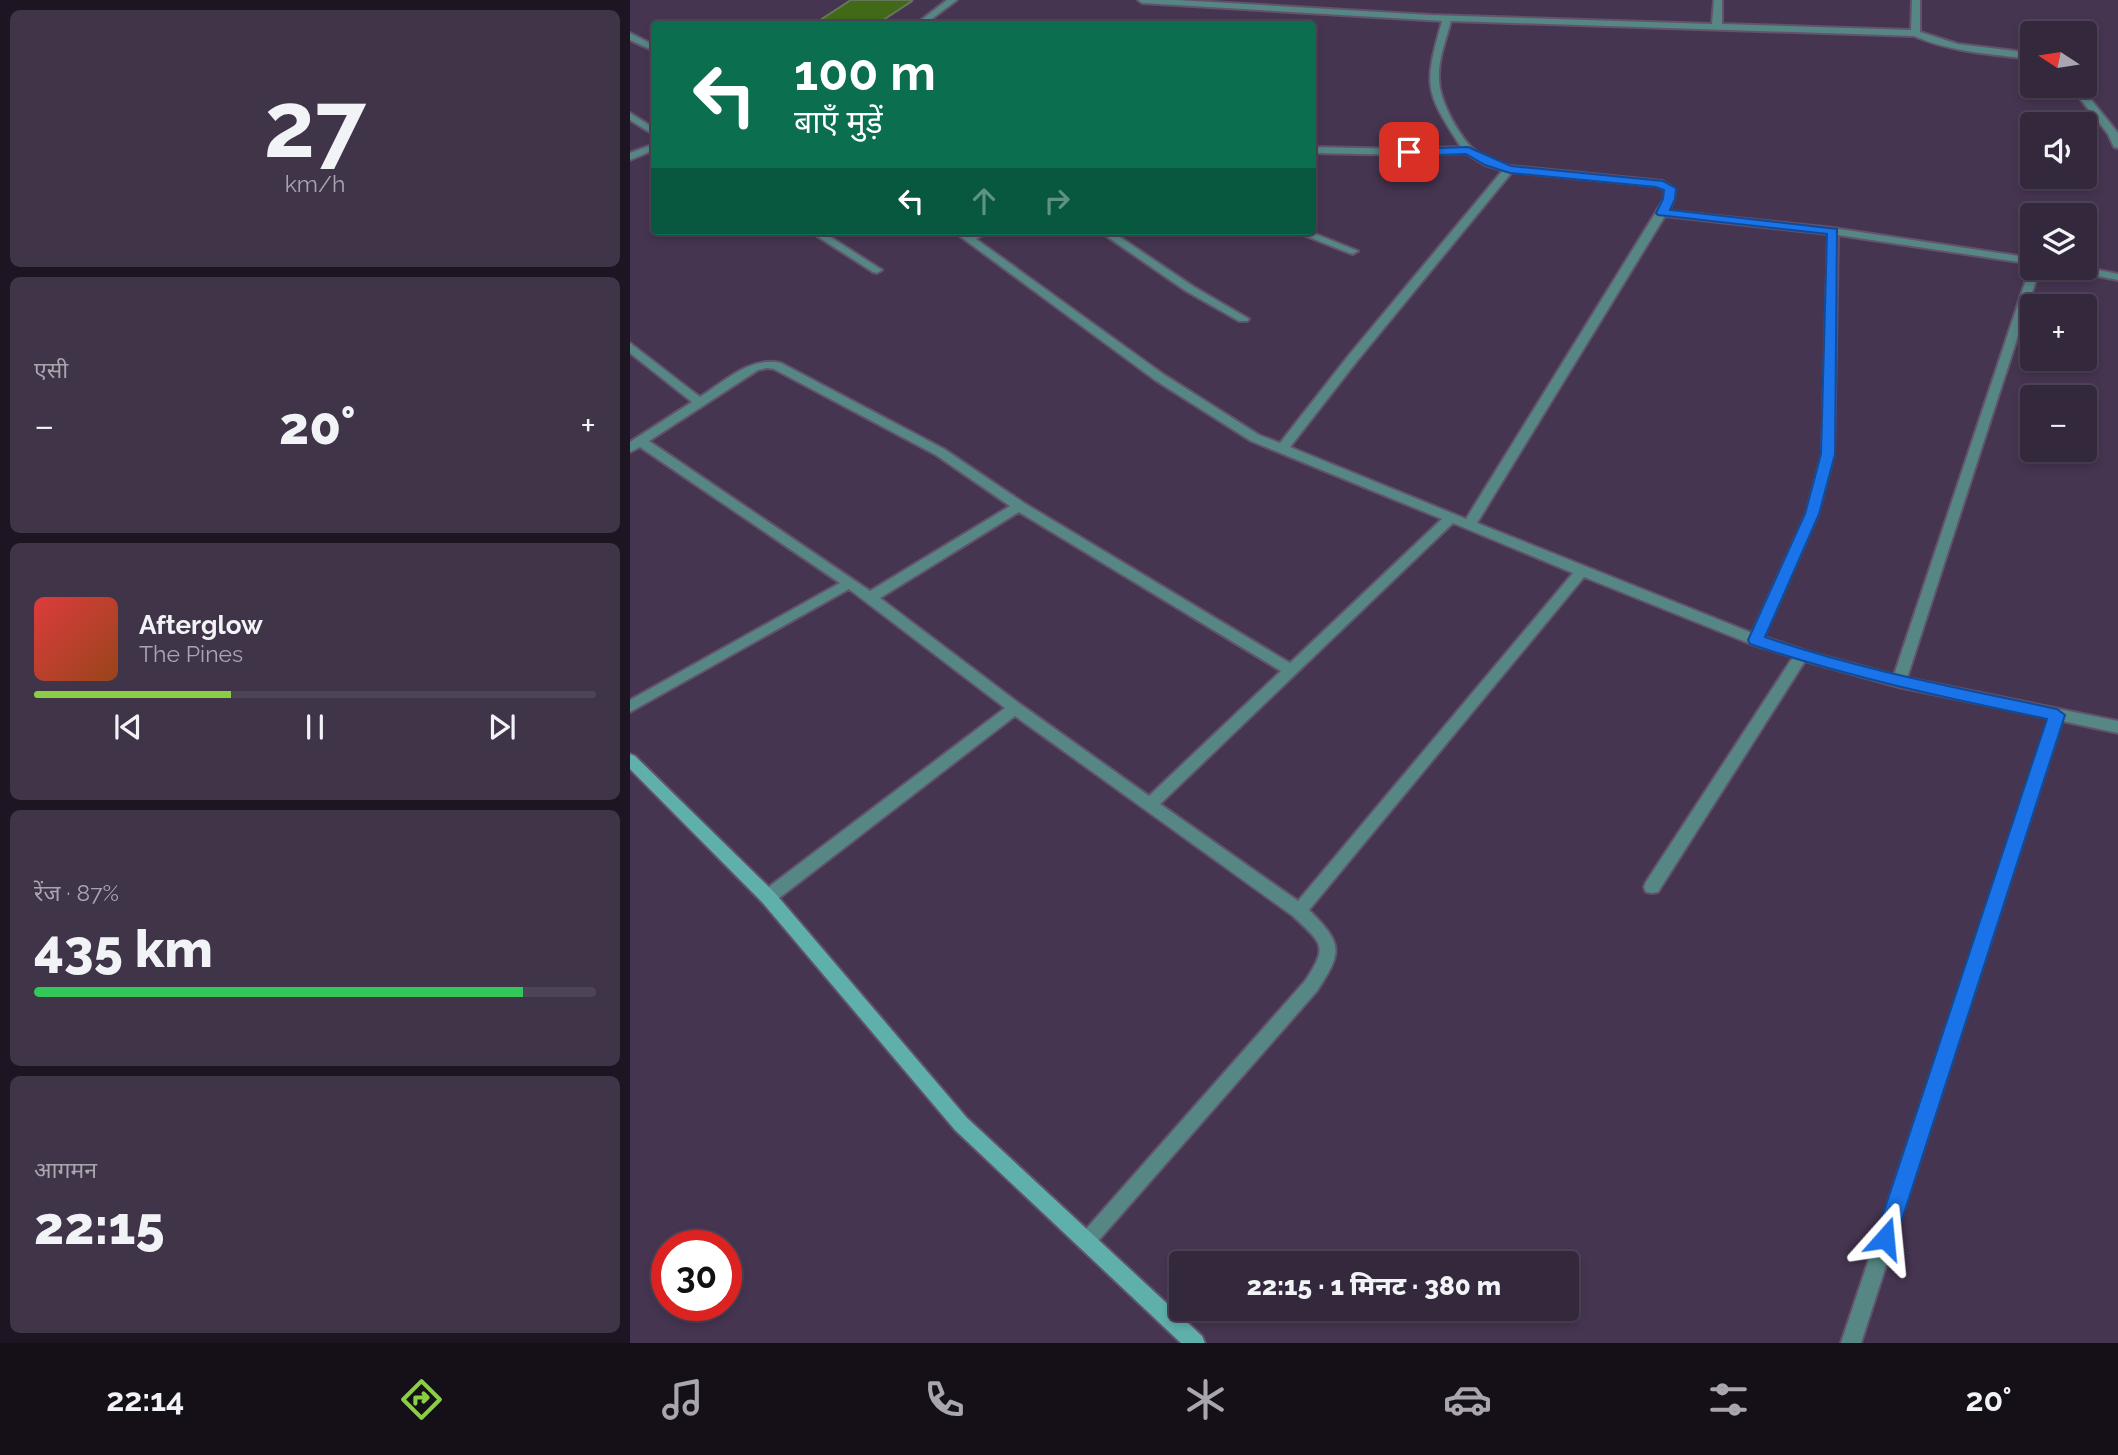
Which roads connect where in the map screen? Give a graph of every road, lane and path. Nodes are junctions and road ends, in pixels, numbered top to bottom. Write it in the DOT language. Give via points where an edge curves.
graph roads {
  1 [pos="953,0"];
  2 [pos="1142,0"];
  3 [pos="1718,0"];
  4 [pos="1916,0"];
  5 [pos="1249,5"];
  6 [pos="1447,18"];
  7 [pos="924,21"];
  8 [pos="1717,25"];
  9 [pos="1915,33"];
  10 [pos="630,36"];
  11 [pos="651,46"];
  12 [pos="2020,55"];
  13 [pos="2085,98"];
  14 [pos="630,116"];
  15 [pos="651,130"];
  16 [pos="2118,145"];
  17 [pos="651,148"];
  18 [pos="1316,150"];
  19 [pos="1468,150"];
  20 [pos="630,157"];
  21 [pos="1510,169"];
  22 [pos="1662,213"];
  23 [pos="1833,231"];
  24 [pos="820,235"];
  25 [pos="963,235"];
  26 [pos="1110,235"];
  27 [pos="1308,235"];
  28 [pos="1353,251"];
  29 [pos="2020,259"];
  30 [pos="877,270"];
  31 [pos="2097,273"];
  32 [pos="2118,277"];
  33 [pos="2031,280"];
  34 [pos="1243,318"];
  35 [pos="630,347"];
  36 [pos="699,402"];
  37 [pos="635,445"];
  38 [pos="1282,449"];
  39 [pos="1018,506"];
  40 [pos="1452,517"];
  41 [pos="1469,525"];
  42 [pos="1582,571"];
  43 [pos="850,583"];
  44 [pos="870,598"];
  45 [pos="1756,640"];
  46 [pos="1801,656"];
  47 [pos="1289,669"];
  48 [pos="1899,682"];
  49 [pos="630,707"];
  50 [pos="1015,708"];
  51 [pos="2057,715"];
  52 [pos="2118,727"];
  53 [pos="630,760"];
  54 [pos="1150,804"];
  55 [pos="1652,887"];
  56 [pos="768,897"];
  57 [pos="1299,911"];
  58 [pos="1086,1242"];
  59 [pos="1195,1343"];
  60 [pos="1851,1343"];
  1 -- 7 [label="street"];
  2 -- 5 [label="street"];
  3 -- 8 [label="street"];
  4 -- 9 [label="street"];
  5 -- 6 [label="street"];
  6 -- 8 [label="street"];
  6 -- 19 [label="street" via="1434,86"];
  8 -- 9 [label="street"];
  9 -- 12 [label="street" via="1964,49"];
  10 -- 11 [label="street"];
  13 -- 16 [label="street"];
  14 -- 15 [label="street"];
  17 -- 20 [label="street"];
  18 -- 19 [label="street"];
  19 -- 21 [label="street"];
  21 -- 22 [label="street" via="1665,185 1670,193"];
  21 -- 38 [label="street"];
  22 -- 23 [label="street"];
  22 -- 41 [label="street"];
  23 -- 29 [label="street"];
  23 -- 45 [label="street" via="1828,454 1812,514"];
  24 -- 30 [label="street"];
  25 -- 38 [label="street" via="1159,377 1255,438"];
  26 -- 34 [label="street"];
  27 -- 28 [label="street"];
  31 -- 32 [label="street"];
  33 -- 48 [label="street"];
  35 -- 36 [label="street"];
  36 -- 37 [label="street"];
  36 -- 39 [label="street" via="754,368 777,366 940,452"];
  37 -- 43 [label="street"];
  38 -- 40 [label="street"];
  39 -- 44 [label="street"];
  39 -- 47 [label="street"];
  40 -- 41 [label="street"];
  40 -- 47 [label="street"];
  41 -- 42 [label="street"];
  42 -- 45 [label="street"];
  42 -- 57 [label="street"];
  43 -- 44 [label="street"];
  43 -- 49 [label="street"];
  44 -- 50 [label="street"];
  45 -- 46 [label="street"];
  46 -- 48 [label="street"];
  46 -- 55 [label="street"];
  47 -- 54 [label="street"];
  48 -- 51 [label="street"];
  50 -- 54 [label="street"];
  50 -- 56 [label="street"];
  51 -- 52 [label="street"];
  51 -- 60 [label="street"];
  53 -- 56 [label="main road"];
  54 -- 57 [label="street"];
  56 -- 58 [label="main road" via="961,1124"];
  57 -- 58 [label="street" via="1328,939 1326,964"];
  58 -- 59 [label="main road"];
}
